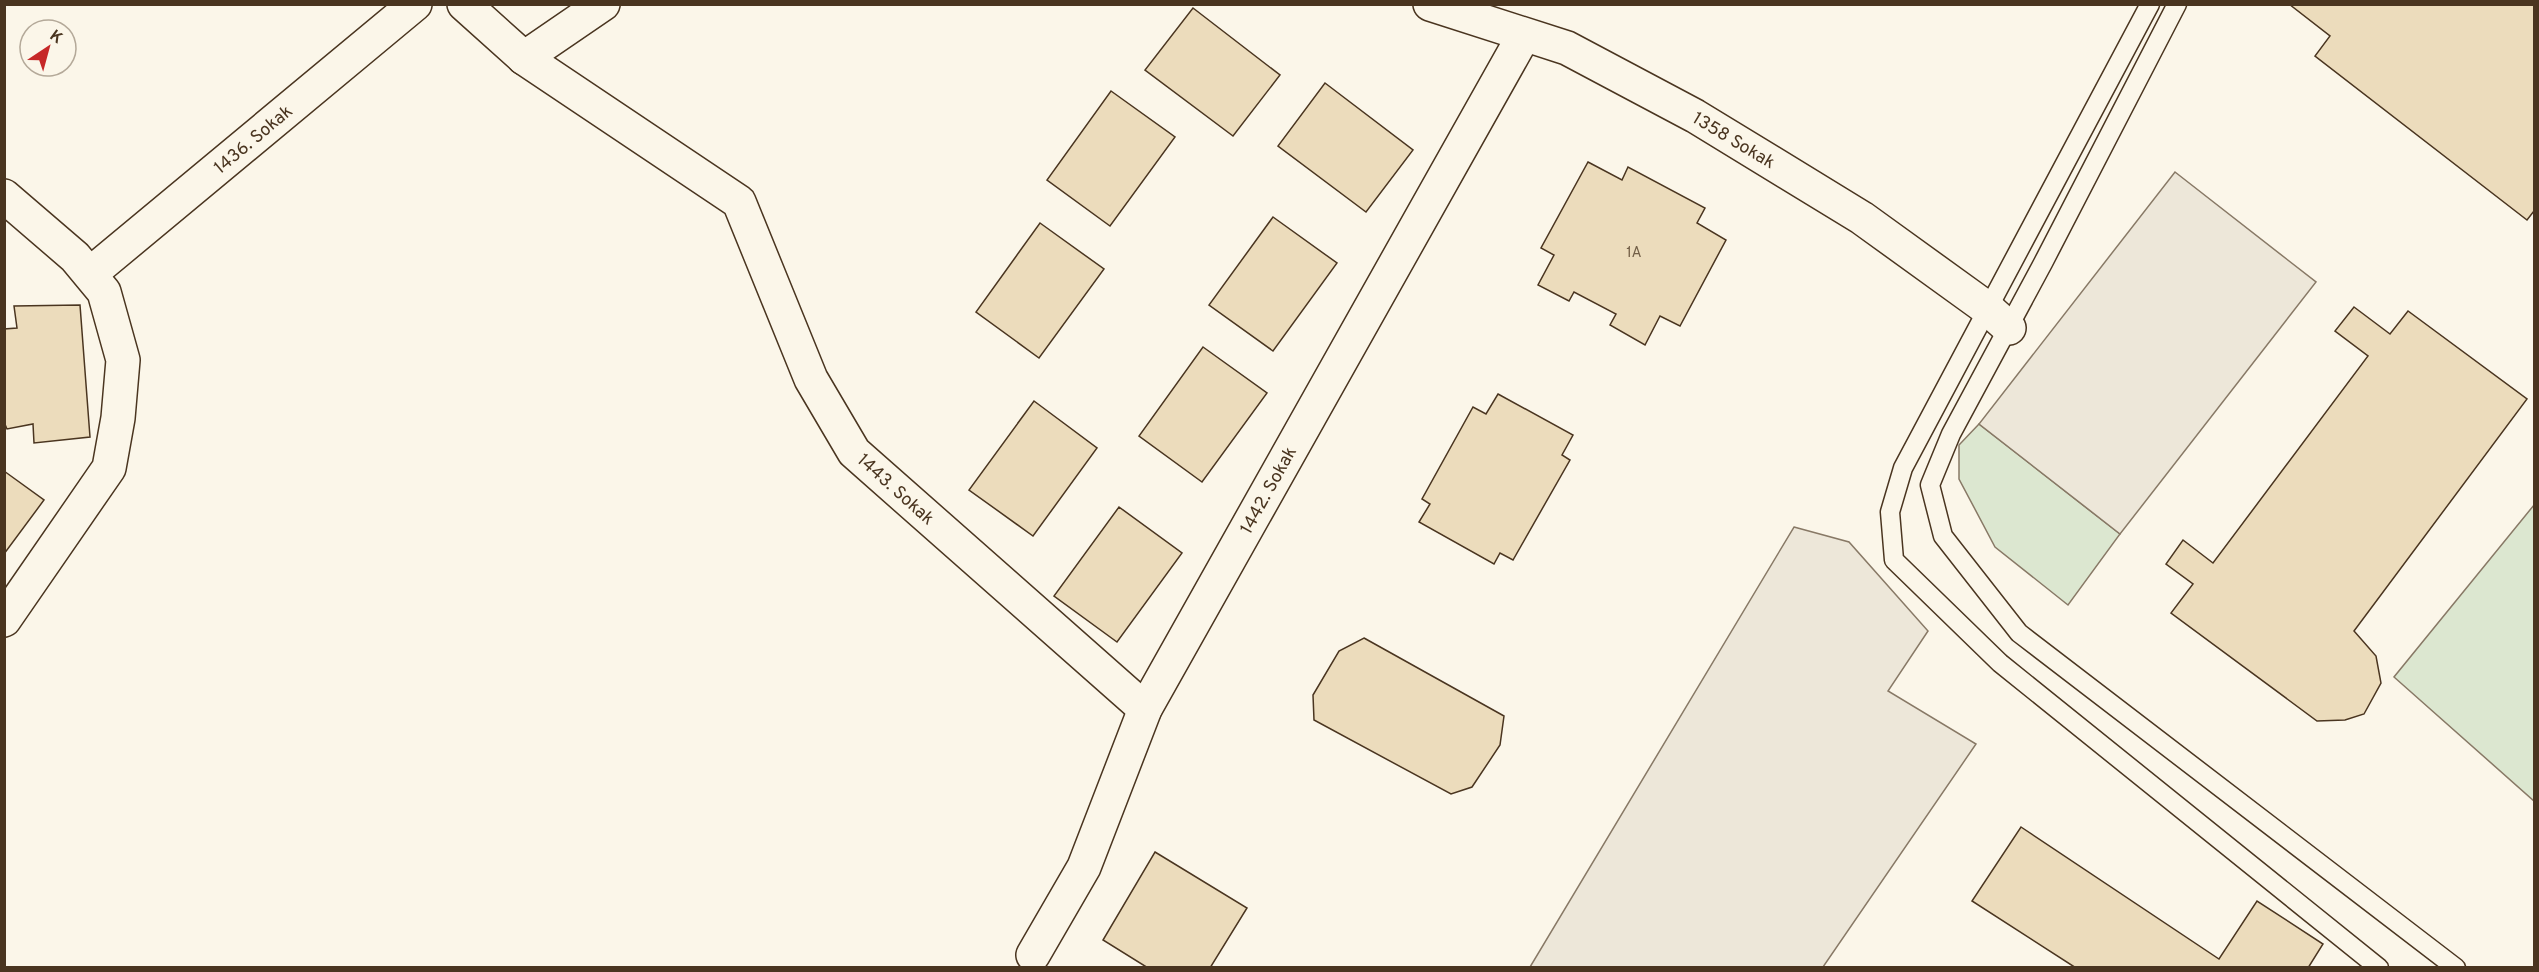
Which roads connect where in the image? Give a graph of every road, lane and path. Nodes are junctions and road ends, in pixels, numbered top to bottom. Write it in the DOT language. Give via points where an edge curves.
graph roads {
  1 [pos="415,4"];
  2 [pos="465,4"];
  3 [pos="603,4"];
  4 [pos="1430,4"];
  5 [pos="2150,4"];
  6 [pos="2177,4"];
  7 [pos="1524,34"];
  8 [pos="524,58"];
  9 [pos="4,196"];
  10 [pos="90,274"];
  11 [pos="1998,318"];
  12 [pos="4,620"];
  13 [pos="1145,709"];
  14 [pos="1033,955"];
  15 [pos="2379,968"];
  16 [pos="2456,968"];
  1 -- 10 [label="street, 1436. Sokak"];
  2 -- 8 [label="street"];
  3 -- 8 [label="street"];
  4 -- 7 [label="street, 1358 Sokak"];
  5 -- 11 [label="lane"];
  6 -- 11 [label="lane"];
  7 -- 11 [label="street, 1358 Sokak" via="1567,48 1695,116 1862,218"];
  7 -- 13 [label="street, 1442. Sokak"];
  8 -- 13 [label="street, 1443. Sokak" via="739,202 811,380 854,452"];
  9 -- 10 [label="street"];
  10 -- 12 [label="street" via="104,292 123,360 109,468"];
  11 -- 15 [label="lane" via="1935,405 1903,468 1890,512 1894,560 2000,663"];
  11 -- 16 [label="lane" via="1929,485 1943,536 2019,633"];
  13 -- 14 [label="street, 1442. Sokak" via="1084,867"];
}
